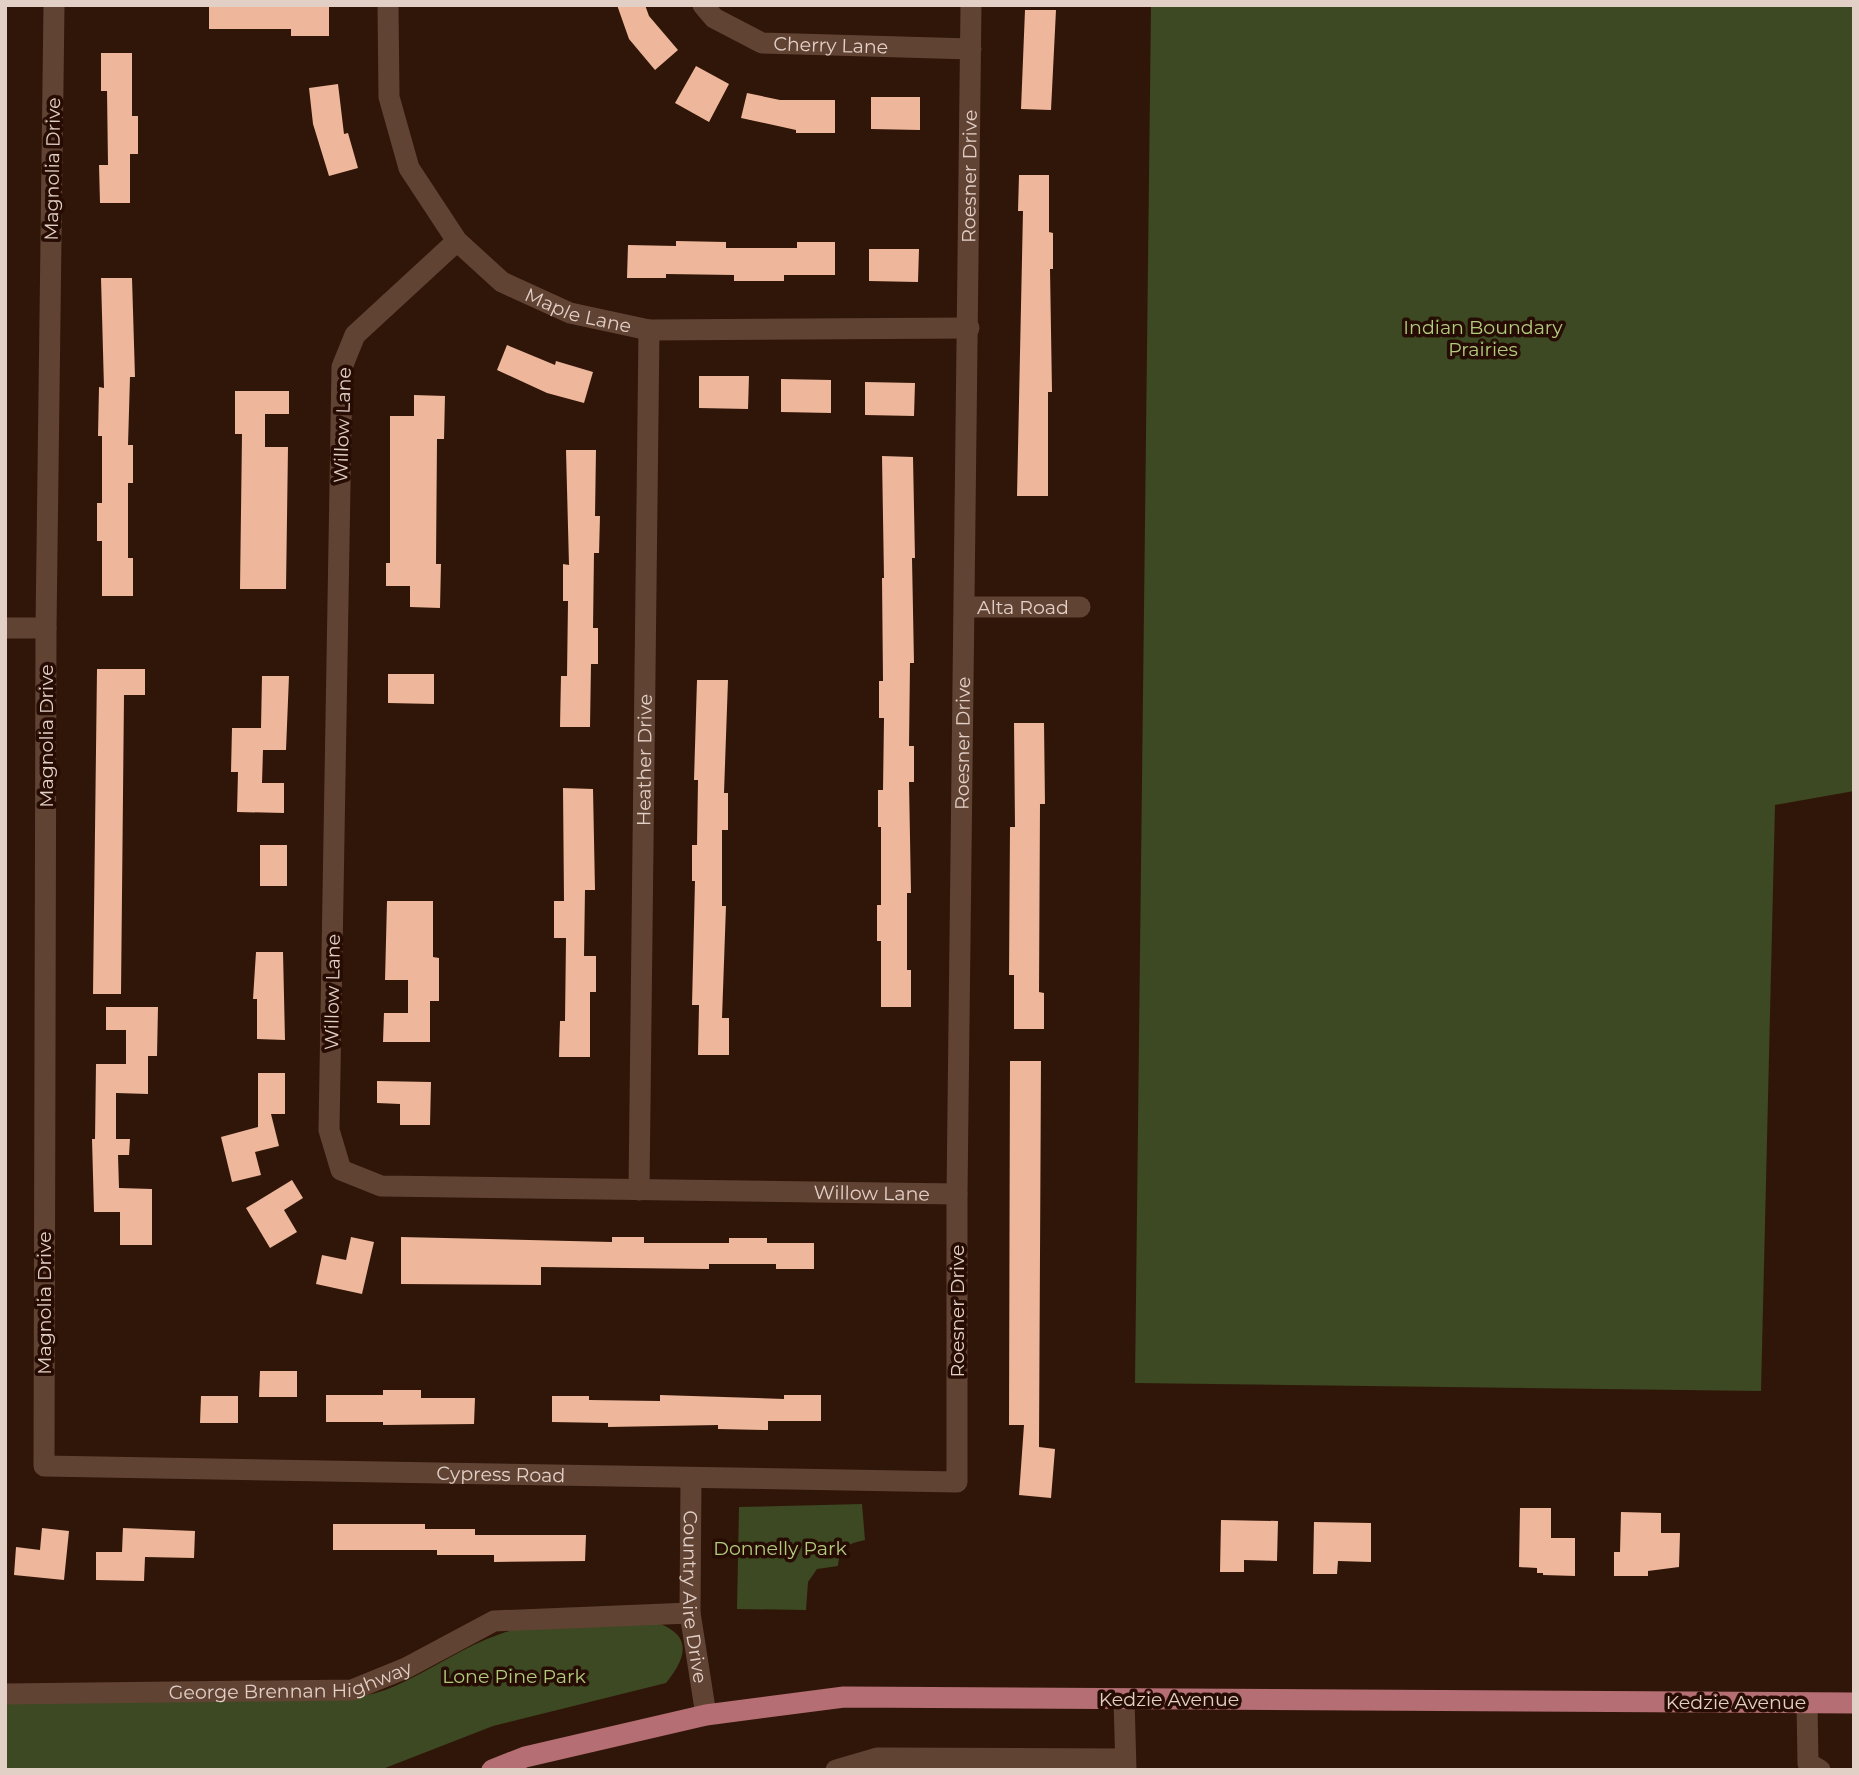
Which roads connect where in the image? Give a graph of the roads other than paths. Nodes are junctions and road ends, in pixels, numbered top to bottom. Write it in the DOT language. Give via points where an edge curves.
graph roads {
  1 [pos="54,5"];
  2 [pos="388,5"];
  3 [pos="704,5"];
  4 [pos="971,5"];
  5 [pos="971,49"];
  6 [pos="457,241"];
  7 [pos="969,328"];
  8 [pos="649,330"];
  9 [pos="965,607"];
  10 [pos="1080,607"];
  11 [pos="5,628"];
  12 [pos="46,628"];
  13 [pos="639,1190"];
  14 [pos="957,1194"];
  15 [pos="44,1466"];
  16 [pos="691,1478"];
  17 [pos="957,1482"];
  18 [pos="690,1613"];
  19 [pos="5,1694"];
  20 [pos="1124,1699"];
  21 [pos="1807,1703"];
  22 [pos="1854,1703"];
  23 [pos="706,1716"];
  24 [pos="1126,1765"];
  25 [pos="492,1770"];
  26 [pos="836,1770"];
  27 [pos="1820,1770"];
  1 -- 12 [label="street, Magnolia Drive"];
  2 -- 6 [label="street, Maple Lane" via="389,97 409,168"];
  3 -- 5 [label="street, Cherry Lane" via="714,18 762,43"];
  4 -- 5 [label="street, Roesner Drive"];
  5 -- 7 [label="street, Roesner Drive"];
  6 -- 8 [label="street, Maple Lane" via="502,282 570,313"];
  6 -- 13 [label="street, Willow Lane" via="355,335 342,368 330,1130 341,1170 381,1186"];
  7 -- 8 [label="street, Maple Lane"];
  7 -- 9 [label="street, Roesner Drive"];
  8 -- 13 [label="street, Heather Drive"];
  9 -- 10 [label="street, Alta Road"];
  9 -- 14 [label="street, Roesner Drive"];
  11 -- 12 [label="street"];
  12 -- 15 [label="street, Magnolia Drive"];
  13 -- 14 [label="street, Willow Lane"];
  14 -- 17 [label="street, Roesner Drive"];
  15 -- 16 [label="street, Cypress Road"];
  16 -- 17 [label="street, Cypress Road"];
  16 -- 18 [label="street, Country Aire Drive"];
  18 -- 19 [label="street, George Brennan Highway" via="494,1621 352,1690"];
  18 -- 23 [label="street, Country Aire Drive"];
  20 -- 21 [label="main road, Kedzie Avenue"];
  20 -- 23 [label="main road, Kedzie Avenue" via="844,1697"];
  20 -- 24 [label="street"];
  21 -- 22 [label="main road, Kedzie Avenue"];
  21 -- 27 [label="street" via="1808,1763"];
  23 -- 25 [label="main road, Kedzie Avenue" via="525,1757"];
  24 -- 26 [label="street" via="877,1758"];
}
